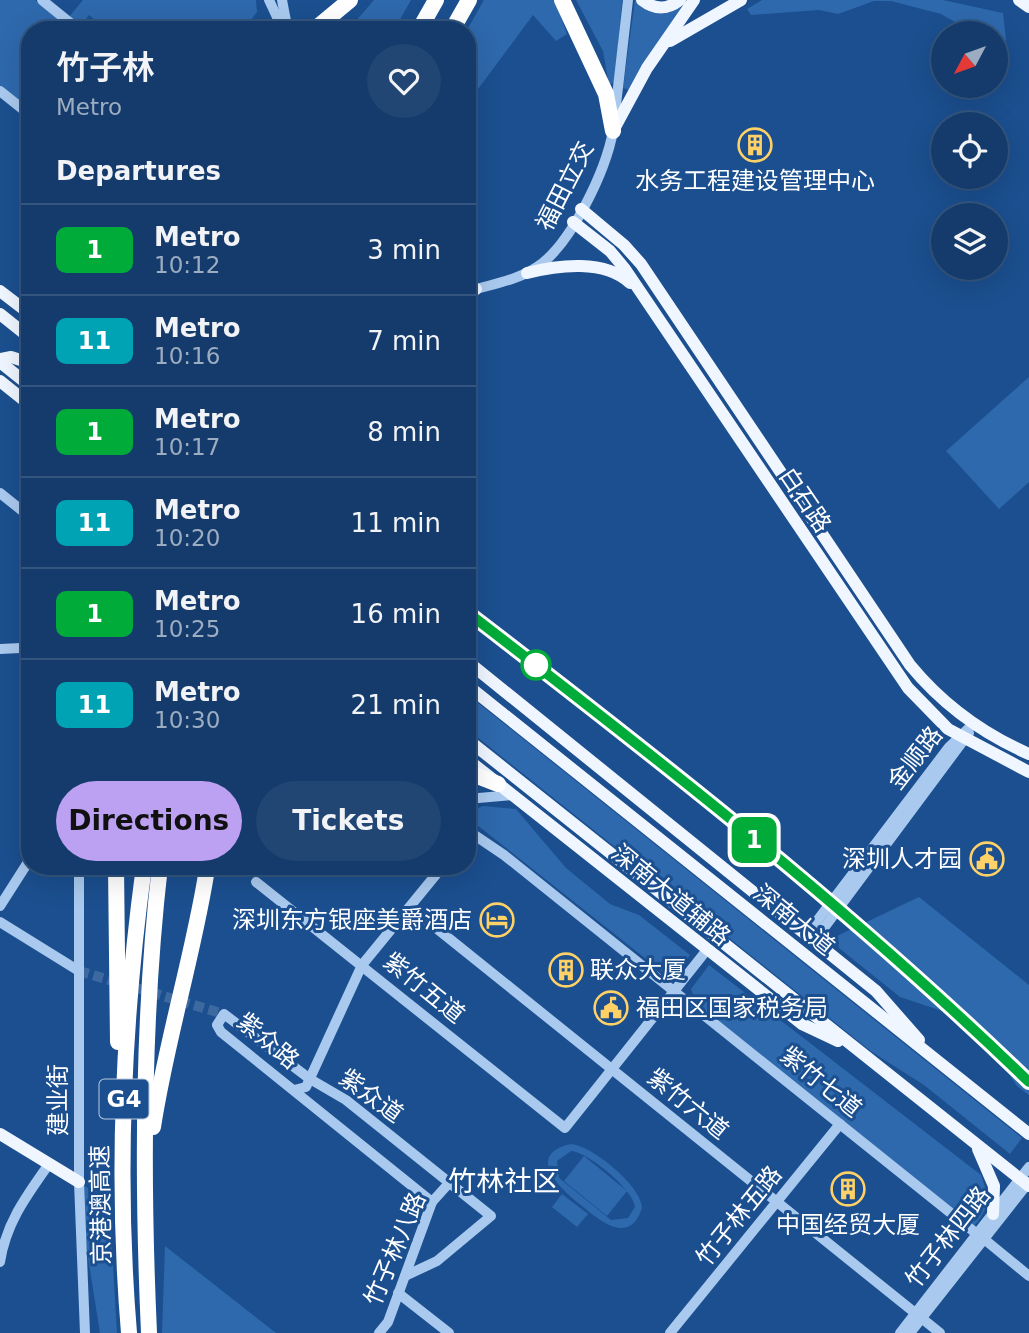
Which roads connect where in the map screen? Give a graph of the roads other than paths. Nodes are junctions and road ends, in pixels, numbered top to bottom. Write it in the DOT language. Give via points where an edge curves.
graph roads {
  1 [pos="42,0"];
  2 [pos="269,0"];
  3 [pos="282,0"];
  4 [pos="350,0"];
  5 [pos="436,0"];
  6 [pos="469,0"];
  7 [pos="562,0"];
  8 [pos="628,0"];
  9 [pos="642,0"];
  10 [pos="680,0"];
  11 [pos="694,0"];
  12 [pos="741,0"];
  13 [pos="68,21"];
  14 [pos="280,21"];
  15 [pos="284,21"];
  16 [pos="325,21"];
  17 [pos="424,21"];
  18 [pos="457,21"];
  19 [pos="659,50"];
  20 [pos="0,91"];
  21 [pos="21,108"];
  22 [pos="612,131"];
  23 [pos="581,209"];
  24 [pos="573,222"];
  25 [pos="527,273"];
  26 [pos="476,290"];
  27 [pos="0,291"];
  28 [pos="647,302"];
  29 [pos="21,307"];
  30 [pos="0,314"];
  31 [pos="21,331"];
  32 [pos="21,360"];
  33 [pos="2,365"];
  34 [pos="21,379"];
  35 [pos="0,380"];
  36 [pos="0,397"];
  37 [pos="21,398"];
  38 [pos="21,400"];
  39 [pos="0,493"];
  40 [pos="21,510"];
  41 [pos="21,648"];
  42 [pos="0,649"];
  43 [pos="476,669"];
  44 [pos="481,673"];
  45 [pos="476,692"];
  46 [pos="973,724"];
  47 [pos="962,738"];
  48 [pos="476,746"];
  49 [pos="1029,754"];
  50 [pos="560,758"];
  51 [pos="476,767"];
  52 [pos="1029,772"];
  53 [pos="476,775"];
  54 [pos="498,784"];
  55 [pos="512,795"];
  56 [pos="476,798"];
  57 [pos="476,838"];
  58 [pos="21,873"];
  59 [pos="79,875"];
  60 [pos="116,875"];
  61 [pos="143,875"];
  62 [pos="159,875"];
  63 [pos="206,875"];
  64 [pos="436,875"];
  65 [pos="256,882"];
  66 [pos="0,906"];
  67 [pos="410,907"];
  68 [pos="0,922"];
  69 [pos="811,937"];
  70 [pos="706,951"];
  71 [pos="362,965"];
  72 [pos="79,971"];
  73 [pos="674,991"];
  74 [pos="224,1014"];
  75 [pos="857,1050"];
  76 [pos="937,1062"];
  77 [pos="612,1069"];
  78 [pos="310,1079"];
  79 [pos="293,1090"];
  80 [pos="840,1124"];
  81 [pos="0,1134"];
  82 [pos="1029,1134"];
  83 [pos="975,1143"];
  84 [pos="121,1158"];
  85 [pos="49,1164"];
  86 [pos="1029,1167"];
  87 [pos="79,1182"];
  88 [pos="450,1182"];
  89 [pos="1026,1183"];
  90 [pos="145,1199"];
  91 [pos="432,1202"];
  92 [pos="778,1203"];
  93 [pos="993,1214"];
  94 [pos="981,1237"];
  95 [pos="0,1262"];
  96 [pos="405,1276"];
  97 [pos="1029,1276"];
  98 [pos="398,1293"];
  99 [pos="918,1316"];
  100 [pos="85,1333"];
  101 [pos="130,1333"];
  102 [pos="149,1333"];
  103 [pos="379,1333"];
  104 [pos="449,1333"];
  105 [pos="670,1333"];
  106 [pos="900,1333"];
  107 [pos="910,1333"];
  108 [pos="940,1333"];
  1 -- 13 [label="street"];
  2 -- 14 [label="street"];
  3 -- 15 [label="street"];
  4 -- 16 [label="highway"];
  5 -- 17 [label="highway"];
  6 -- 18 [label="highway"];
  7 -- 22 [label="highway" via="606,94"];
  8 -- 22 [label="street, 福田立交"];
  9 -- 10 [label="main road" via="658,8"];
  11 -- 19 [label="main road"];
  12 -- 19 [label="main road" via="685,30"];
  19 -- 22 [label="main road"];
  20 -- 21 [label="street"];
  22 -- 23 [label="street, 福田立交" via="606,160"];
  23 -- 24 [label="street, 福田立交"];
  23 -- 46 [label="main road, 白石路" via="641,264 898,650 934,692"];
  24 -- 25 [label="street, 福田立交" via="550,256"];
  24 -- 28 [label="main road, 白石路" via="610,251"];
  25 -- 26 [label="street, 福田立交"];
  25 -- 28 [label="main road" via="607,269 624,278"];
  27 -- 29 [label="main road"];
  28 -- 47 [label="main road, 白石路" via="897,674 934,716"];
  30 -- 31 [label="main road"];
  32 -- 33 [label="main road" via="12,356"];
  33 -- 34 [label="main road"];
  35 -- 37 [label="main road"];
  36 -- 38 [label="main road"];
  39 -- 40 [label="street"];
  41 -- 42 [label="street"];
  43 -- 44 [label="main road"];
  44 -- 50 [label="main road"];
  44 -- 69 [label="main road"];
  45 -- 50 [label="main road, 深南大道"];
  46 -- 47 [label="street, 金顺路"];
  46 -- 49 [label="main road, 白石路"];
  47 -- 52 [label="main road, 白石路"];
  47 -- 69 [label="street, 金顺路"];
  48 -- 75 [label="main road"];
  50 -- 76 [label="main road, 深南大道"];
  51 -- 54 [label="main road, 深南大道辅路"];
  53 -- 54 [label="highway"];
  54 -- 55 [label="main road, 深南大道辅路"];
  55 -- 56 [label="street"];
  55 -- 70 [label="main road, 深南大道辅路"];
  57 -- 73 [label="street, 紫竹七道" via="504,855"];
  58 -- 66 [label="street"];
  59 -- 72 [label="street, 建业街"];
  60 -- 84 [label="highway"];
  61 -- 84 [label="highway, 京港澳高速 / G4"];
  62 -- 90 [label="highway, 京港澳高速 / G4" via="147,1038"];
  63 -- 90 [label="highway" via="193,950 161,1075"];
  64 -- 67 [label="street"];
  65 -- 71 [label="street, 紫竹五道"];
  67 -- 71 [label="street"];
  67 -- 77 [label="street, 紫竹六道"];
  68 -- 72 [label="street"];
  69 -- 76 [label="main road" via="883,998"];
  70 -- 73 [label="street"];
  70 -- 75 [label="main road, 深南大道辅路" via="802,1024"];
  71 -- 77 [label="street, 紫竹五道" via="565,1128"];
  71 -- 78 [label="street"];
  72 -- 87 [label="street, 建业街"];
  73 -- 77 [label="street"];
  73 -- 80 [label="street, 紫竹七道"];
  74 -- 78 [label="street, 紫众道"];
  74 -- 79 [label="street, 紫众路" via="217,1025 221,1032"];
  75 -- 83 [label="main road"];
  76 -- 82 [label="main road, 深南大道"];
  77 -- 92 [label="street, 紫竹六道"];
  78 -- 79 [label="street" via="306,1087"];
  78 -- 88 [label="street, 紫众道" via="346,1100"];
  79 -- 91 [label="street, 紫众路"];
  80 -- 92 [label="street, 竹子林五路"];
  80 -- 94 [label="street, 紫竹七道"];
  81 -- 85 [label="main road"];
  83 -- 89 [label="main road"];
  83 -- 93 [label="main road" via="995,1186"];
  84 -- 101 [label="highway, 京港澳高速 / G4"];
  85 -- 87 [label="main road"];
  85 -- 95 [label="street" via="16,1211"];
  86 -- 89 [label="street, 竹子林四路"];
  87 -- 100 [label="street, 建业街"];
  88 -- 91 [label="street, 竹子林八路"];
  88 -- 96 [label="street, 紫众道" via="491,1216 437,1261"];
  89 -- 93 [label="street, 竹子林四路"];
  89 -- 94 [label="street, 竹子林四路"];
  90 -- 102 [label="highway, 京港澳高速 / G4"];
  91 -- 96 [label="street, 竹子林八路"];
  92 -- 99 [label="street, 紫竹六道"];
  92 -- 105 [label="street, 竹子林五路"];
  93 -- 94 [label="street, 竹子林四路"];
  94 -- 97 [label="street, 紫竹七道"];
  94 -- 99 [label="street, 竹子林四路"];
  96 -- 98 [label="street, 竹子林八路"];
  98 -- 103 [label="street, 竹子林八路"];
  98 -- 104 [label="street"];
  99 -- 106 [label="street, 竹子林四路"];
  99 -- 107 [label="street, 竹子林四路"];
  99 -- 108 [label="street, 紫竹六道"];
}
